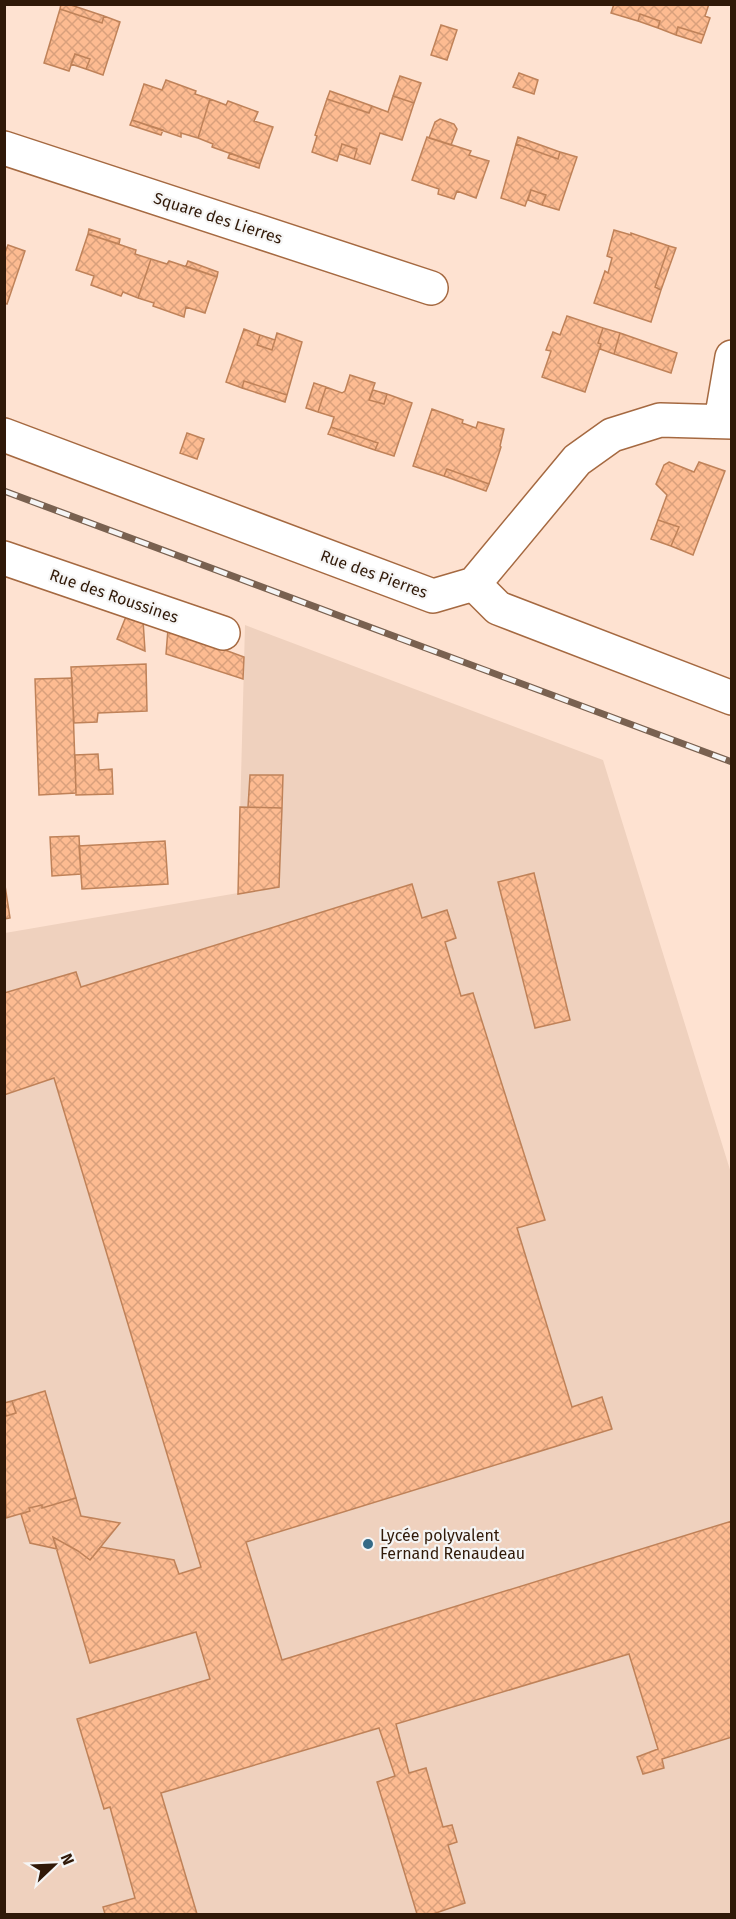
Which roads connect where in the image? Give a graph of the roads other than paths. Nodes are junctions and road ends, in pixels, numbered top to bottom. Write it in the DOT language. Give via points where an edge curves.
graph roads {
  1 [pos="4,148"];
  2 [pos="431,288"];
  3 [pos="732,357"];
  4 [pos="726,422"];
  5 [pos="4,435"];
  6 [pos="4,558"];
  7 [pos="474,584"];
  8 [pos="223,633"];
  9 [pos="732,698"];
  1 -- 2 [label="street, Square des Lierres"];
  3 -- 4 [label="street"];
  4 -- 7 [label="street" via="660,420 612,435 577,460"];
  5 -- 7 [label="street, Rue des Pierres" via="433,596"];
  6 -- 8 [label="street, Rue des Roussines"];
  7 -- 9 [label="street" via="498,608"];
}
